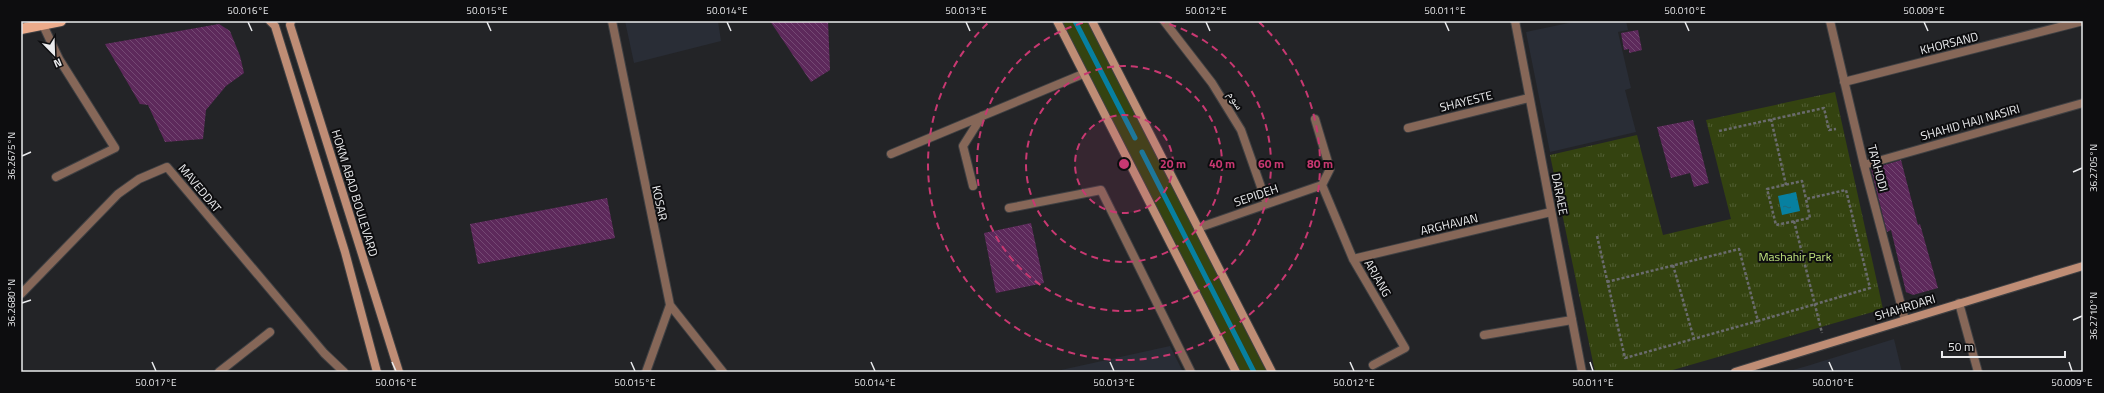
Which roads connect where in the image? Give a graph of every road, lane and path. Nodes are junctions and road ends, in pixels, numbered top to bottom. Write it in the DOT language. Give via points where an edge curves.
graph roads {
  1 [pos="61,21"];
  2 [pos="270,21"];
  3 [pos="291,21"];
  4 [pos="612,21"];
  5 [pos="1057,21"];
  6 [pos="1092,21"];
  7 [pos="1164,21"];
  8 [pos="1516,21"];
  9 [pos="1830,21"];
  10 [pos="2083,21"];
  11 [pos="43,25"];
  12 [pos="21,29"];
  13 [pos="1084,74"];
  14 [pos="1844,82"];
  15 [pos="1529,98"];
  16 [pos="2083,103"];
  17 [pos="982,116"];
  18 [pos="1315,119"];
  19 [pos="1771,119"];
  20 [pos="1408,128"];
  21 [pos="1836,129"];
  22 [pos="1719,131"];
  23 [pos="891,154"];
  24 [pos="1864,165"];
  25 [pos="56,177"];
  26 [pos="1322,185"];
  27 [pos="1786,185"];
  28 [pos="973,186"];
  29 [pos="1806,199"];
  30 [pos="1267,204"];
  31 [pos="1009,208"];
  32 [pos="1551,212"];
  33 [pos="1794,221"];
  34 [pos="1198,228"];
  35 [pos="1598,236"];
  36 [pos="1353,259"];
  37 [pos="1674,265"];
  38 [pos="2083,266"];
  39 [pos="1607,282"];
  40 [pos="21,294"];
  41 [pos="1959,303"];
  42 [pos="1815,304"];
  43 [pos="670,305"];
  44 [pos="1572,320"];
  45 [pos="1905,320"];
  46 [pos="1758,321"];
  47 [pos="270,332"];
  48 [pos="1484,336"];
  49 [pos="1694,339"];
  50 [pos="1825,344"];
  51 [pos="1373,365"];
  52 [pos="219,372"];
  53 [pos="344,372"];
  54 [pos="378,372"];
  55 [pos="399,372"];
  56 [pos="646,372"];
  57 [pos="723,372"];
  58 [pos="1191,372"];
  59 [pos="1236,372"];
  60 [pos="1272,372"];
  61 [pos="1582,372"];
  62 [pos="1735,372"];
  63 [pos="1978,372"];
  1 -- 11 [label="main road"];
  2 -- 54 [label="main road" via="275,26 345,252"];
  3 -- 55 [label="main road, HOKM ABAD BOULEVARD" via="290,25"];
  4 -- 43 [label="street, KOSAR"];
  5 -- 13 [label="main road"];
  6 -- 34 [label="main road"];
  7 -- 30 [label="street, سوم" via="1212,84 1241,130"];
  8 -- 15 [label="street, DARAEE"];
  9 -- 14 [label="street, TA'AHODI"];
  10 -- 14 [label="street, KHORSAND"];
  11 -- 12 [label="main road"];
  11 -- 25 [label="street" via="59,59 115,148"];
  13 -- 17 [label="street"];
  13 -- 59 [label="main road"];
  14 -- 24 [label="street, TA'AHODI"];
  15 -- 20 [label="street, SHAYESTE"];
  15 -- 32 [label="street, DARAEE"];
  16 -- 24 [label="street, SHAHID HAJI NASIRI"];
  17 -- 23 [label="street"];
  17 -- 28 [label="street" via="963,146"];
  18 -- 26 [label="street" via="1330,169"];
  19 -- 21 [label="path" via="1824,108 1829,130"];
  19 -- 22 [label="path"];
  19 -- 27 [label="path"];
  24 -- 45 [label="street, TA'AHODI"];
  26 -- 30 [label="street, SEPIDEH"];
  26 -- 36 [label="street, ARJANG"];
  27 -- 29 [label="path" via="1802,181"];
  27 -- 33 [label="path" via="1767,189 1776,225"];
  29 -- 33 [label="path" via="1810,218"];
  29 -- 42 [label="path" via="1846,190 1870,288"];
  30 -- 34 [label="street, SEPIDEH"];
  31 -- 58 [label="street" via="1101,190"];
  32 -- 36 [label="street, ARGHAVAN"];
  32 -- 44 [label="street, DARAEE"];
  33 -- 42 [label="path"];
  34 -- 60 [label="main road"];
  35 -- 39 [label="path"];
  36 -- 51 [label="street, ARJANG" via="1405,348"];
  37 -- 39 [label="path"];
  37 -- 46 [label="path" via="1739,249"];
  37 -- 49 [label="path"];
  38 -- 41 [label="main road, SHAHRDARI"];
  39 -- 49 [label="path" via="1625,358"];
  40 -- 53 [label="street, MAVEDDAT" via="118,194 139,179 167,167 324,353"];
  41 -- 45 [label="main road, SHAHRDARI"];
  41 -- 63 [label="street"];
  42 -- 46 [label="path"];
  42 -- 50 [label="path"];
  43 -- 56 [label="street"];
  43 -- 57 [label="street, KOSAR"];
  44 -- 48 [label="street"];
  44 -- 61 [label="street, DARAEE"];
  45 -- 50 [label="main road, SHAHRDARI"];
  46 -- 49 [label="path"];
  47 -- 52 [label="street"];
  50 -- 62 [label="main road, SHAHRDARI"];
}
